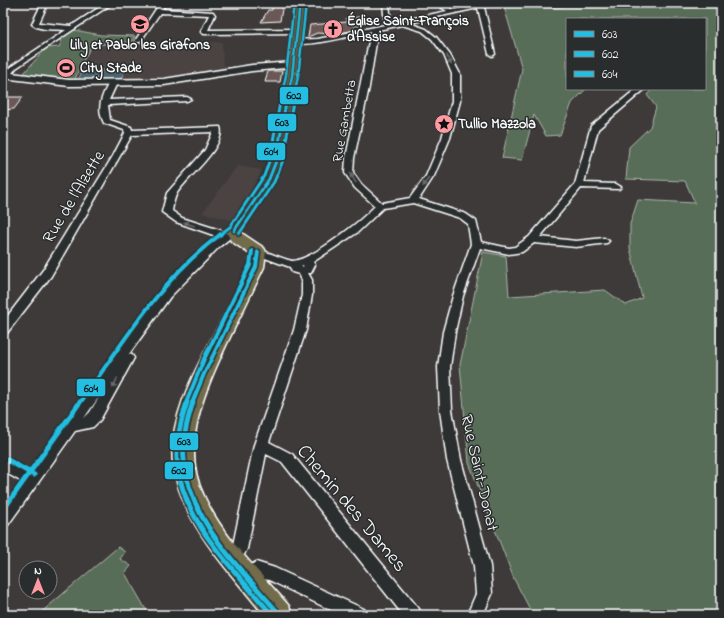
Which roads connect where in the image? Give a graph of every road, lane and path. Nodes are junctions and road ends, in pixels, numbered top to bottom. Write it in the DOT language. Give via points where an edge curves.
graph roads {
  1 [pos="45,3"];
  2 [pos="110,3"];
  3 [pos="163,3"];
  4 [pos="300,3"];
  5 [pos="386,3"];
  6 [pos="438,3"];
  7 [pos="494,3"];
  8 [pos="479,4"];
  9 [pos="158,11"];
  10 [pos="452,12"];
  11 [pos="418,19"];
  12 [pos="402,23"];
  13 [pos="388,26"];
  14 [pos="73,28"];
  15 [pos="375,29"];
  16 [pos="424,30"];
  17 [pos="296,37"];
  18 [pos="138,41"];
  19 [pos="492,54"];
  20 [pos="294,61"];
  21 [pos="4,76"];
  22 [pos="113,83"];
  23 [pos="641,90"];
  24 [pos="187,99"];
  25 [pos="104,103"];
  26 [pos="129,133"];
  27 [pos="579,185"];
  28 [pos="616,187"];
  29 [pos="413,200"];
  30 [pos="380,206"];
  31 [pos="226,238"];
  32 [pos="532,239"];
  33 [pos="604,241"];
  34 [pos="476,244"];
  35 [pos="258,252"];
  36 [pos="301,266"];
  37 [pos="3,330"];
  38 [pos="261,445"];
  39 [pos="3,464"];
  40 [pos="31,480"];
  41 [pos="3,520"];
  42 [pos="232,556"];
  43 [pos="248,575"];
  44 [pos="280,615"];
  45 [pos="358,615"];
  46 [pos="413,615"];
  47 [pos="475,615"];
  1 -- 14 [label="street" via="35,24"];
  2 -- 14 [label="street"];
  3 -- 9 [label="street"];
  4 -- 17 [label="main road"];
  5 -- 13 [label="street"];
  6 -- 10 [label="street"];
  7 -- 8 [label="street"];
  8 -- 10 [label="street"];
  8 -- 19 [label="street"];
  9 -- 17 [label="street" via="211,13 204,32"];
  9 -- 18 [label="street"];
  10 -- 11 [label="street"];
  11 -- 12 [label="street"];
  11 -- 16 [label="street"];
  12 -- 13 [label="street"];
  12 -- 16 [label="street"];
  13 -- 15 [label="street"];
  14 -- 21 [label="street"];
  15 -- 17 [label="street" via="318,41"];
  30 -- 15 [label="street, Rue Gambetta, one-way" via="358,186 349,173"];
  16 -- 29 [label="street, one-way" via="447,55 456,74 456,101 446,138 430,176"];
  17 -- 20 [label="main road"];
  20 -- 22 [label="main road" via="164,82"];
  20 -- 31 [label="main road" via="276,161 269,178"];
  21 -- 22 [label="main road" via="69,83"];
  22 -- 25 [label="street"];
  23 -- 27 [label="street" via="594,128"];
  24 -- 25 [label="street"];
  25 -- 26 [label="street" via="103,112 107,121 128,129"];
  31 -- 26 [label="street, one-way" via="179,220 167,212 172,193 209,151 217,129"];
  26 -- 37 [label="street, Rue de l'Alzette" via="47,273"];
  27 -- 28 [label="street"];
  27 -- 32 [label="street"];
  29 -- 30 [label="street"];
  29 -- 34 [label="street" via="463,216 473,223"];
  30 -- 36 [label="street" via="354,231"];
  31 -- 35 [label="main road" via="236,237"];
  31 -- 40 [label="street" via="166,294"];
  32 -- 33 [label="street" via="576,244"];
  32 -- 34 [label="street" via="518,250 509,251"];
  34 -- 47 [label="street, Rue Saint-Donat" via="458,296 444,367 446,410 454,460 482,566 484,594"];
  35 -- 36 [label="street"];
  35 -- 42 [label="main road" via="256,267 195,393 186,419 183,446 185,475 195,503 211,530"];
  36 -- 38 [label="street" via="307,280 307,295 300,330"];
  38 -- 42 [label="street" via="240,549"];
  38 -- 46 [label="street, Chemin des Dames" via="287,458"];
  39 -- 40 [label="street"];
  40 -- 41 [label="street"];
  42 -- 43 [label="main road"];
  43 -- 44 [label="main road"];
  43 -- 45 [label="street" via="256,570 270,573"];
}
